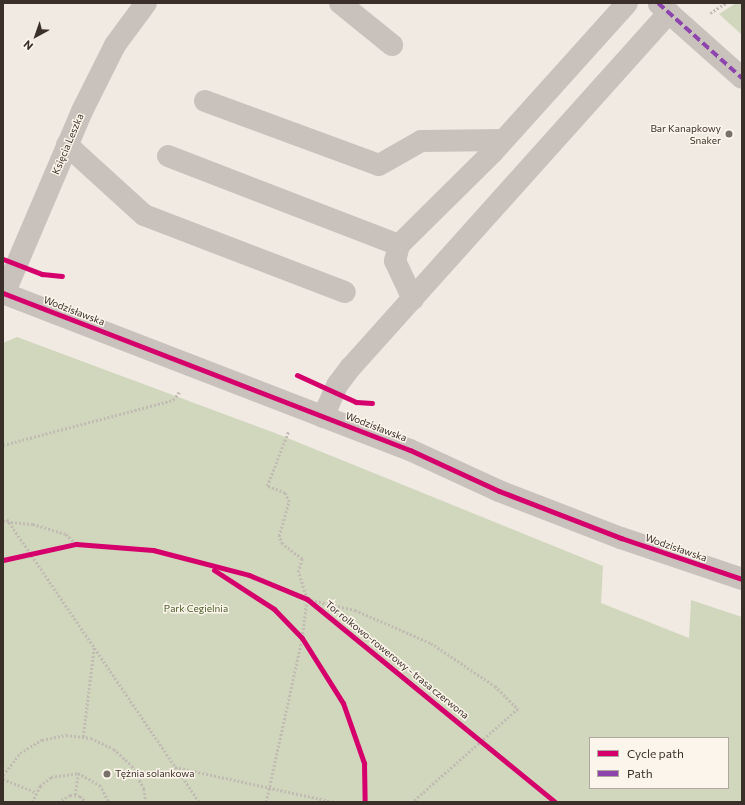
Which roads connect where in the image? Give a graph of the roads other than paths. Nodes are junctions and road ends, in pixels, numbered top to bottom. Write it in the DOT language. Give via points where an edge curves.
graph roads {
  1 [pos="146,3"];
  2 [pos="340,3"];
  3 [pos="627,3"];
  4 [pos="664,8"];
  5 [pos="392,46"];
  6 [pos="742,78"];
  7 [pos="205,101"];
  8 [pos="503,140"];
  9 [pos="67,145"];
  10 [pos="168,156"];
  11 [pos="399,245"];
  12 [pos="345,292"];
  13 [pos="4,294"];
  14 [pos="413,299"];
  15 [pos="323,417"];
  16 [pos="742,579"];
  1 -- 9 [label="street, Księcia Leszka" via="115,45"];
  2 -- 5 [label="street"];
  3 -- 8 [label="street"];
  4 -- 6 [label="street"];
  4 -- 14 [label="street"];
  7 -- 8 [label="street" via="379,165 421,141"];
  8 -- 11 [label="street"];
  9 -- 12 [label="street" via="144,215"];
  9 -- 13 [label="street, Księcia Leszka"];
  10 -- 11 [label="street"];
  11 -- 14 [label="street" via="395,261"];
  13 -- 15 [label="street, Wodzisławska"];
  14 -- 15 [label="street" via="344,374"];
  15 -- 16 [label="street, Wodzisławska" via="410,450 499,491"];
}
